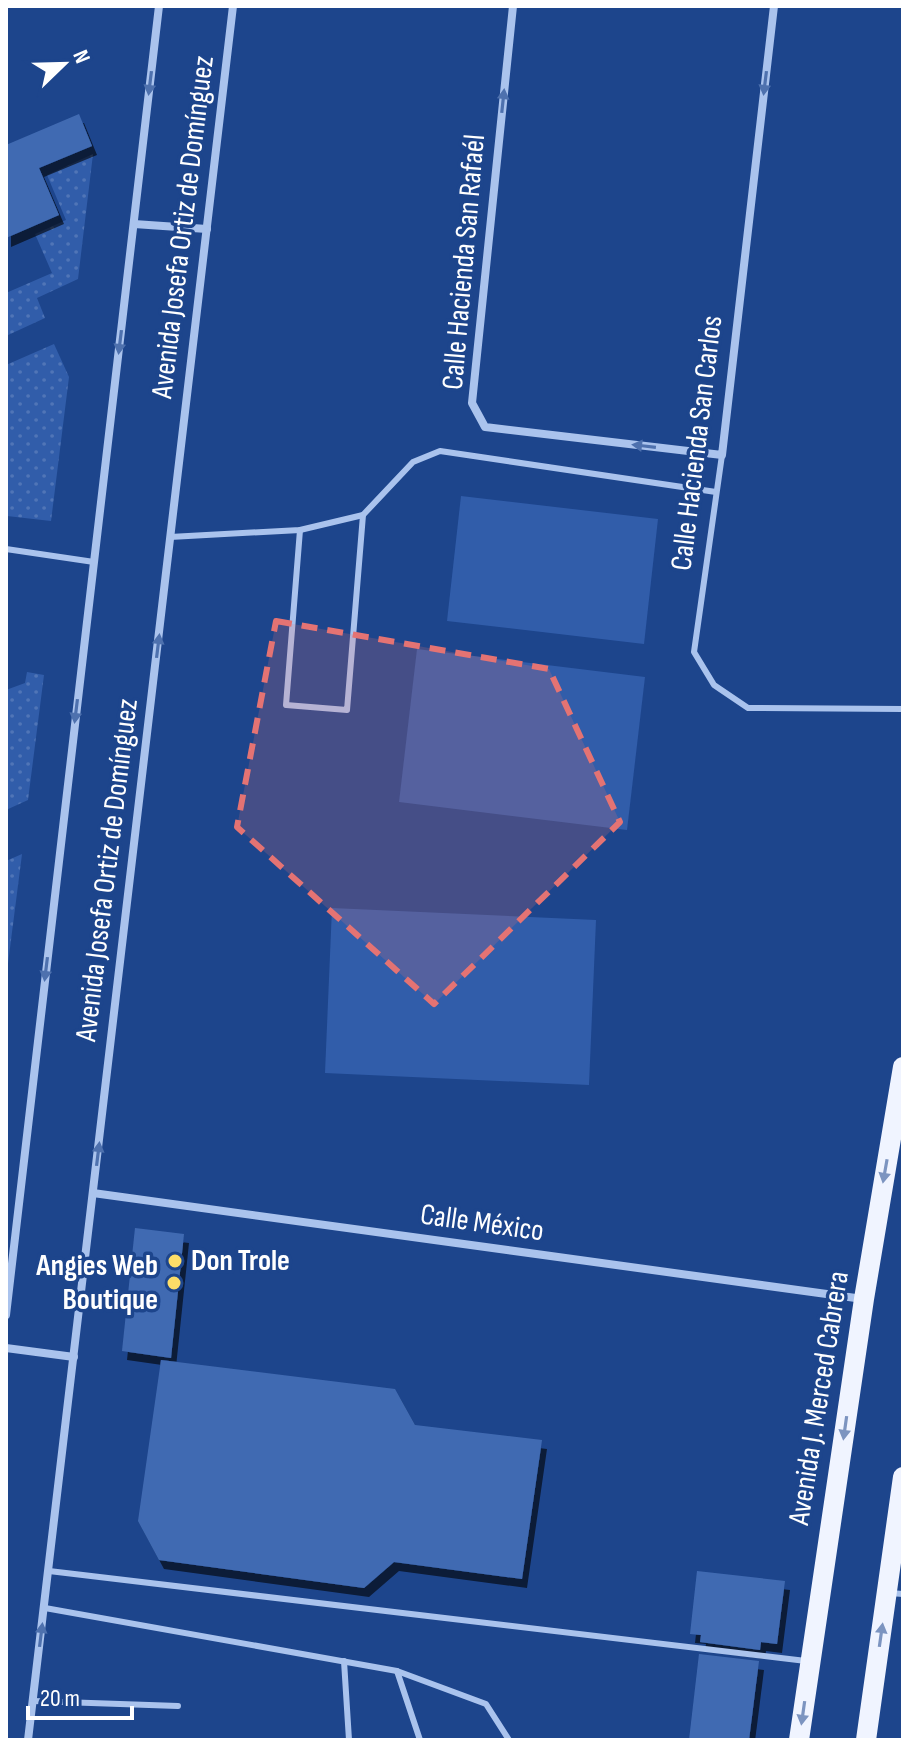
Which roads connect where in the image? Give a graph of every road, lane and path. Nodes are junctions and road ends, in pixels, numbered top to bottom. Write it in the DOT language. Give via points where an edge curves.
graph roads {
  1 [pos="159,6"];
  2 [pos="233,6"];
  3 [pos="513,6"];
  4 [pos="774,6"];
  5 [pos="134,224"];
  6 [pos="207,229"];
  7 [pos="722,455"];
  8 [pos="716,492"];
  9 [pos="363,515"];
  10 [pos="300,530"];
  11 [pos="170,537"];
  12 [pos="6,549"];
  13 [pos="94,562"];
  14 [pos="903,709"];
  15 [pos="903,1067"];
  16 [pos="93,1193"];
  17 [pos="864,1299"];
  18 [pos="6,1315"];
  19 [pos="6,1348"];
  20 [pos="74,1357"];
  21 [pos="903,1477"];
  22 [pos="49,1571"];
  23 [pos="895,1594"];
  24 [pos="45,1608"];
  25 [pos="344,1661"];
  26 [pos="810,1661"];
  27 [pos="397,1671"];
  28 [pos="33,1701"];
  29 [pos="178,1706"];
  30 [pos="28,1740"];
  31 [pos="349,1740"];
  32 [pos="420,1740"];
  33 [pos="509,1740"];
  34 [pos="799,1740"];
  35 [pos="866,1740"];
  1 -- 5 [label="street, Avenida Josefa Ortiz de Domínguez, one-way"];
  2 -- 6 [label="street, Avenida Josefa Ortiz de Domínguez"];
  7 -- 3 [label="street, Calle Hacienda San Rafaél, one-way" via="485,427 472,403"];
  4 -- 7 [label="street, Calle Hacienda San Carlos, one-way"];
  5 -- 6 [label="street"];
  5 -- 13 [label="street, Avenida Josefa Ortiz de Domínguez, one-way"];
  6 -- 11 [label="street, Avenida Josefa Ortiz de Domínguez"];
  7 -- 8 [label="lane, Calle Hacienda San Carlos"];
  8 -- 9 [label="lane" via="440,451 413,462"];
  8 -- 14 [label="lane, Calle Hacienda San Carlos" via="694,652 714,685 748,708"];
  9 -- 10 [label="lane"];
  9 -- 10 [label="lane" via="347,710 286,705"];
  10 -- 11 [label="lane"];
  16 -- 11 [label="street, Avenida Josefa Ortiz de Domínguez, one-way"];
  12 -- 13 [label="lane"];
  13 -- 18 [label="street, Avenida Josefa Ortiz de Domínguez, one-way"];
  15 -- 17 [label="main road, Avenida J. Merced Cabrera, one-way"];
  16 -- 17 [label="street, Calle México"];
  16 -- 20 [label="street, Avenida Josefa Ortiz de Domínguez"];
  17 -- 26 [label="main road, Avenida J. Merced Cabrera, one-way"];
  19 -- 20 [label="street"];
  20 -- 22 [label="street, Avenida Josefa Ortiz de Domínguez"];
  21 -- 23 [label="main road"];
  22 -- 24 [label="street, Avenida Josefa Ortiz de Domínguez"];
  22 -- 26 [label="lane"];
  35 -- 23 [label="main road, one-way"];
  24 -- 25 [label="lane"];
  28 -- 24 [label="street, Avenida Josefa Ortiz de Domínguez, one-way"];
  25 -- 27 [label="lane"];
  25 -- 31 [label="lane"];
  26 -- 34 [label="main road, Avenida J. Merced Cabrera, one-way"];
  27 -- 32 [label="lane"];
  27 -- 33 [label="lane" via="486,1704"];
  28 -- 29 [label="lane"];
  28 -- 30 [label="street, Avenida Josefa Ortiz de Domínguez"];
}
